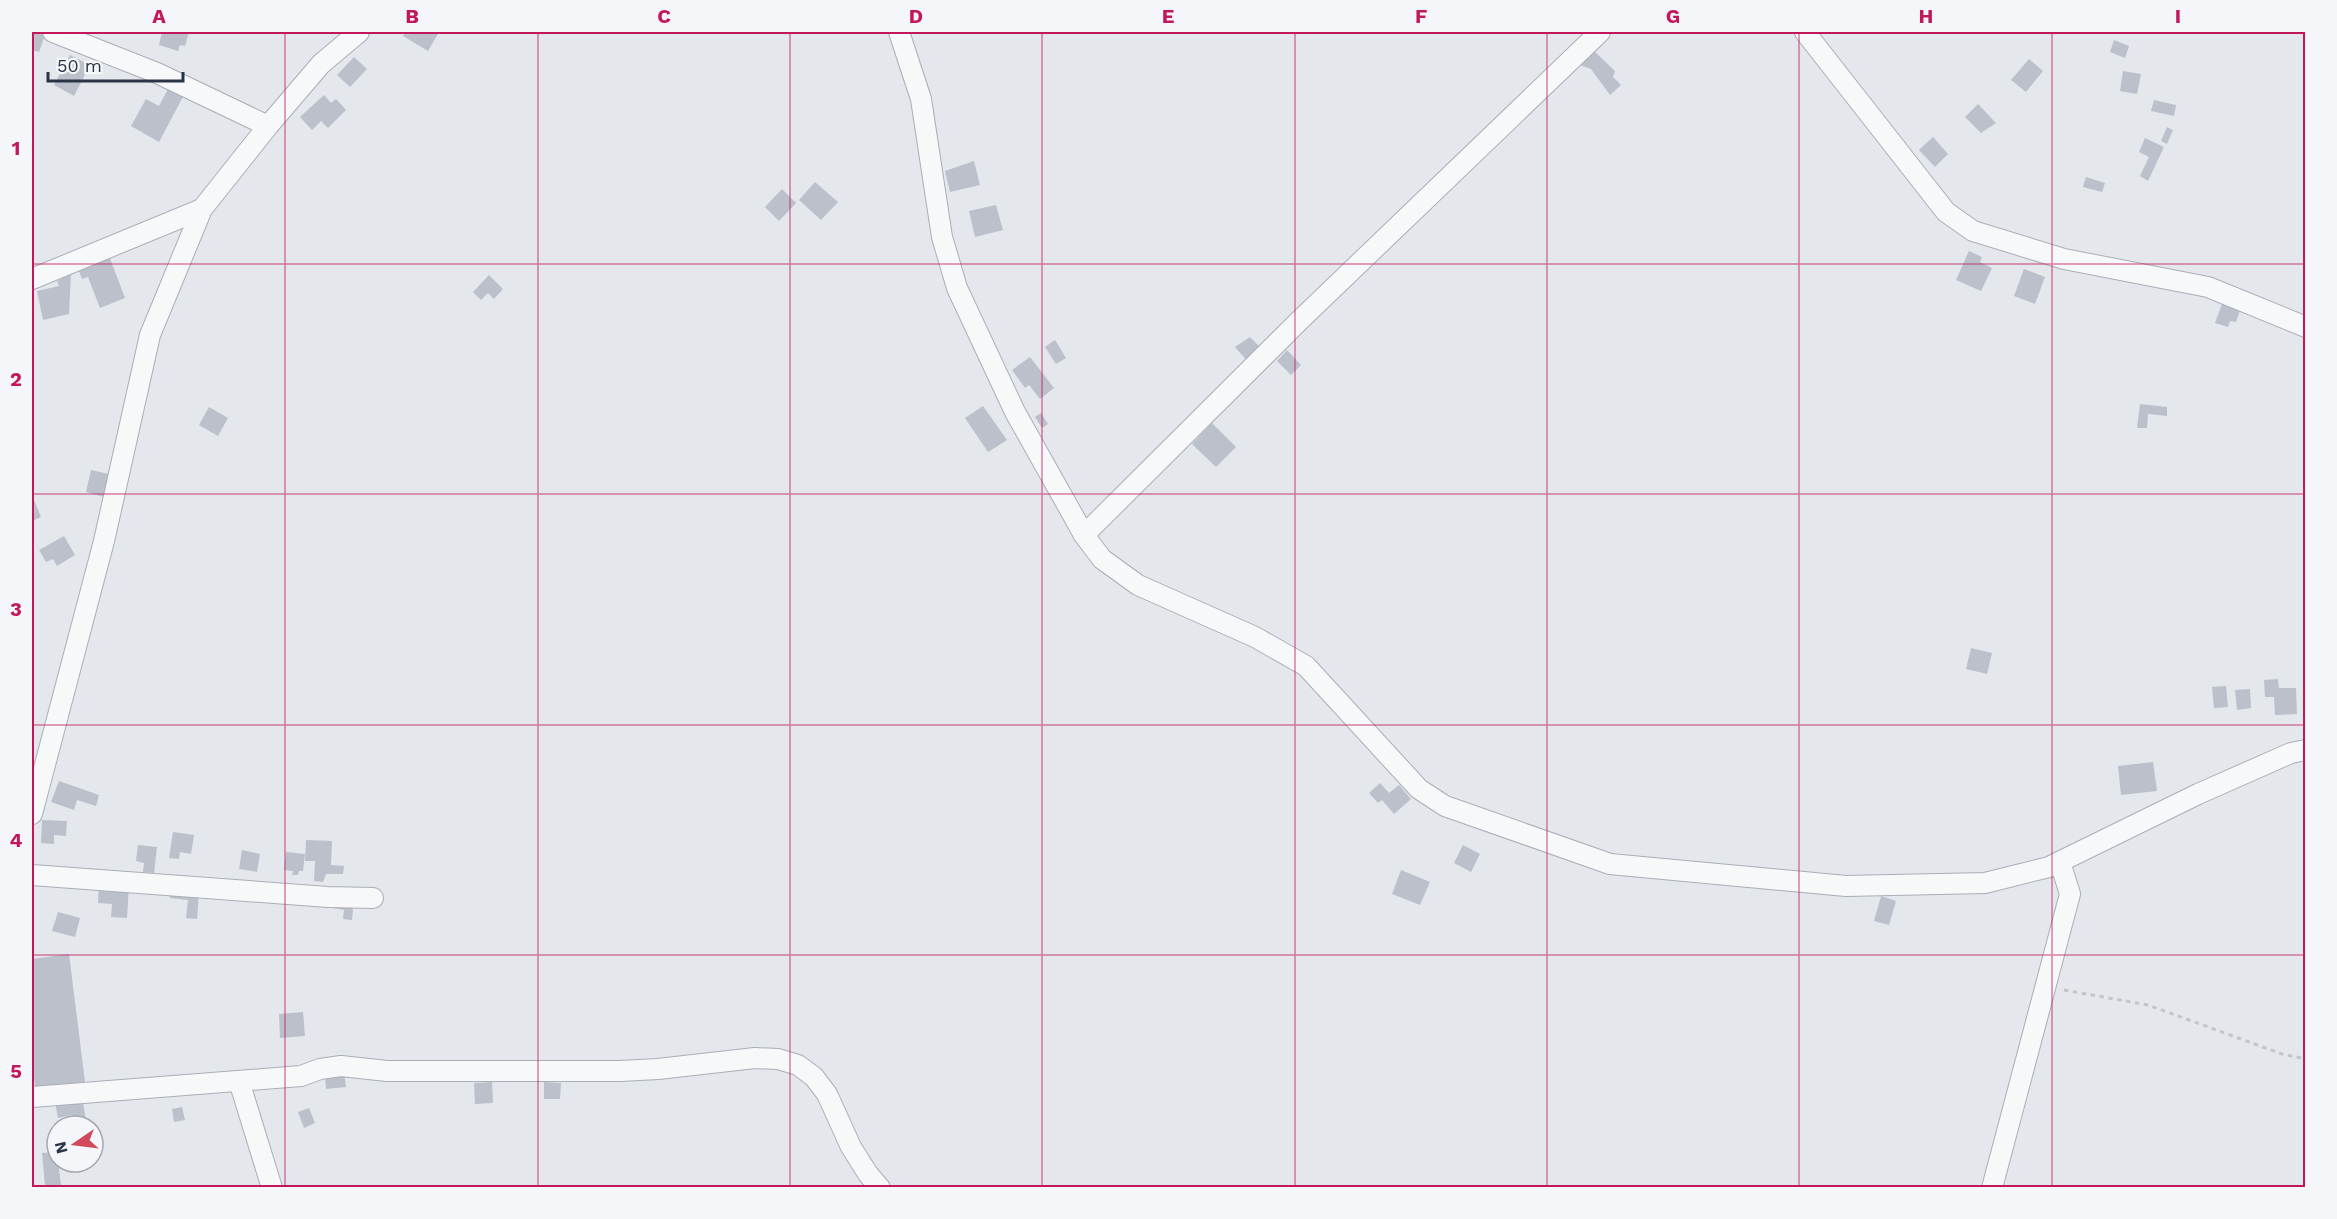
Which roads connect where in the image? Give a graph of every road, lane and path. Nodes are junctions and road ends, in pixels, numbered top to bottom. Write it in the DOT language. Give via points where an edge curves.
graph roads {
  1 [pos="53,32"];
  2 [pos="359,32"];
  3 [pos="899,32"];
  4 [pos="1600,32"];
  5 [pos="1805,32"];
  6 [pos="268,126"];
  7 [pos="202,209"];
  8 [pos="32,279"];
  9 [pos="2306,327"];
  10 [pos="1084,535"];
  11 [pos="2306,750"];
  12 [pos="32,814"];
  13 [pos="2060,862"];
  14 [pos="32,875"];
  15 [pos="374,898"];
  16 [pos="2045,986"];
  17 [pos="2306,1059"];
  18 [pos="239,1081"];
  19 [pos="32,1097"];
  20 [pos="272,1188"];
  21 [pos="880,1188"];
  22 [pos="1992,1188"];
  1 -- 6 [label="street" via="157,73"];
  2 -- 6 [label="street" via="321,64"];
  3 -- 10 [label="street" via="921,99 942,237 957,288 1015,412"];
  4 -- 10 [label="street" via="1299,321"];
  5 -- 9 [label="street" via="1946,212 1973,231 2064,259 2208,288"];
  6 -- 7 [label="street"];
  7 -- 8 [label="street"];
  7 -- 12 [label="street" via="150,335 104,541"];
  10 -- 13 [label="street" via="1102,559 1137,585 1255,637 1306,666 1419,789 1445,806 1610,864 1845,886 1985,883"];
  11 -- 13 [label="street" via="2198,794"];
  13 -- 16 [label="street" via="2070,894"];
  14 -- 15 [label="street"];
  16 -- 17 [label="path" via="2148,1005 2282,1054"];
  16 -- 22 [label="street"];
  18 -- 19 [label="street"];
  18 -- 20 [label="street"];
  18 -- 21 [label="street" via="301,1076 341,1066 387,1071 620,1071 778,1059 798,1065 814,1077 827,1094 851,1147"];
}
